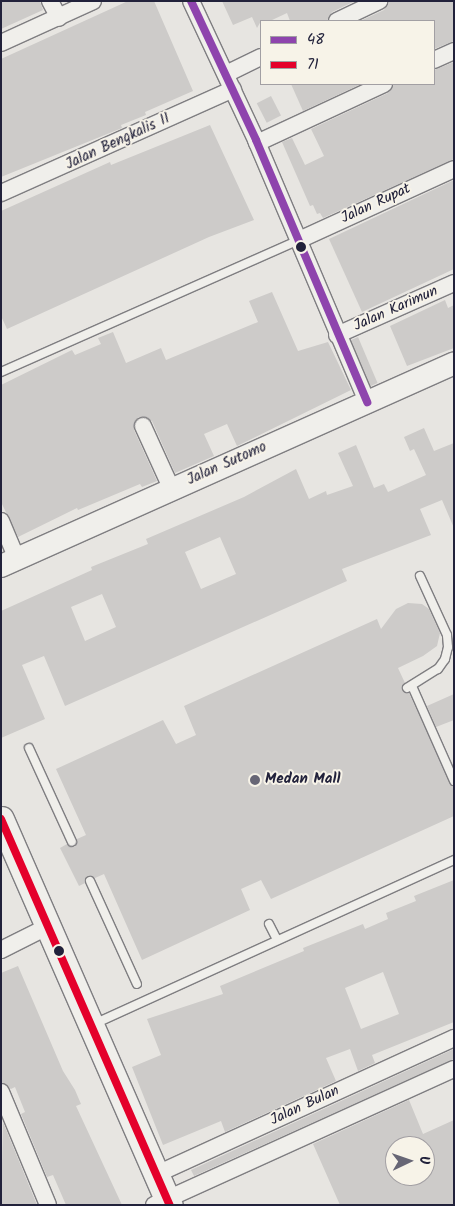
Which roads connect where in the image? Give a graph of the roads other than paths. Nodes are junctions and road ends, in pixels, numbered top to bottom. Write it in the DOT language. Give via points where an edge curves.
graph roads {
  1 [pos="50,1"];
  2 [pos="94,1"];
  3 [pos="191,1"];
  4 [pos="379,1"];
  5 [pos="59,18"];
  6 [pos="339,20"];
  7 [pos="1,43"];
  8 [pos="454,51"];
  9 [pos="260,57"];
  10 [pos="435,60"];
  11 [pos="226,74"];
  12 [pos="382,85"];
  13 [pos="233,89"];
  14 [pos="257,143"];
  15 [pos="454,169"];
  16 [pos="1,193"];
  17 [pos="298,240"];
  18 [pos="454,283"];
  19 [pos="337,335"];
  20 [pos="454,362"];
  21 [pos="1,372"];
  22 [pos="367,402"];
  23 [pos="143,426"];
  24 [pos="172,490"];
  25 [pos="1,521"];
  26 [pos="9,563"];
  27 [pos="420,576"];
  28 [pos="29,748"];
  29 [pos="454,781"];
  30 [pos="3,825"];
  31 [pos="72,842"];
  32 [pos="454,860"];
  33 [pos="90,881"];
  34 [pos="269,924"];
  35 [pos="47,927"];
  36 [pos="277,940"];
  37 [pos="1,950"];
  38 [pos="136,984"];
  39 [pos="92,1025"];
  40 [pos="454,1038"];
  41 [pos="454,1069"];
  42 [pos="1,1092"];
  43 [pos="157,1174"];
  44 [pos="164,1203"];
  45 [pos="48,1205"];
  1 -- 5 [label="street"];
  2 -- 5 [label="street"];
  3 -- 11 [label="street"];
  4 -- 6 [label="street"];
  5 -- 7 [label="street"];
  8 -- 10 [label="street"];
  9 -- 11 [label="street"];
  11 -- 13 [label="street"];
  12 -- 14 [label="street"];
  13 -- 14 [label="street"];
  13 -- 16 [label="street, Jalan Bengkalis II"];
  14 -- 17 [label="street"];
  15 -- 17 [label="street, Jalan Rupat"];
  17 -- 19 [label="street"];
  17 -- 21 [label="lane"];
  18 -- 19 [label="street, Jalan Karimun"];
  19 -- 22 [label="street"];
  20 -- 22 [label="main road, Jalan Sutomo"];
  22 -- 24 [label="main road, Jalan Sutomo"];
  23 -- 24 [label="street"];
  24 -- 26 [label="main road, Jalan Sutomo"];
  25 -- 26 [label="street"];
  27 -- 29 [label="lane" via="447,635 448,647 446,659 438,669 409,687"];
  28 -- 31 [label="lane"];
  30 -- 35 [label="main road"];
  32 -- 36 [label="lane"];
  33 -- 38 [label="lane"];
  34 -- 36 [label="lane"];
  35 -- 37 [label="street"];
  35 -- 39 [label="main road"];
  36 -- 39 [label="lane"];
  39 -- 43 [label="main road"];
  40 -- 43 [label="street, Jalan Bulan"];
  41 -- 44 [label="street, Jalan Bulan"];
  42 -- 45 [label="street"];
  43 -- 44 [label="main road"];
}
